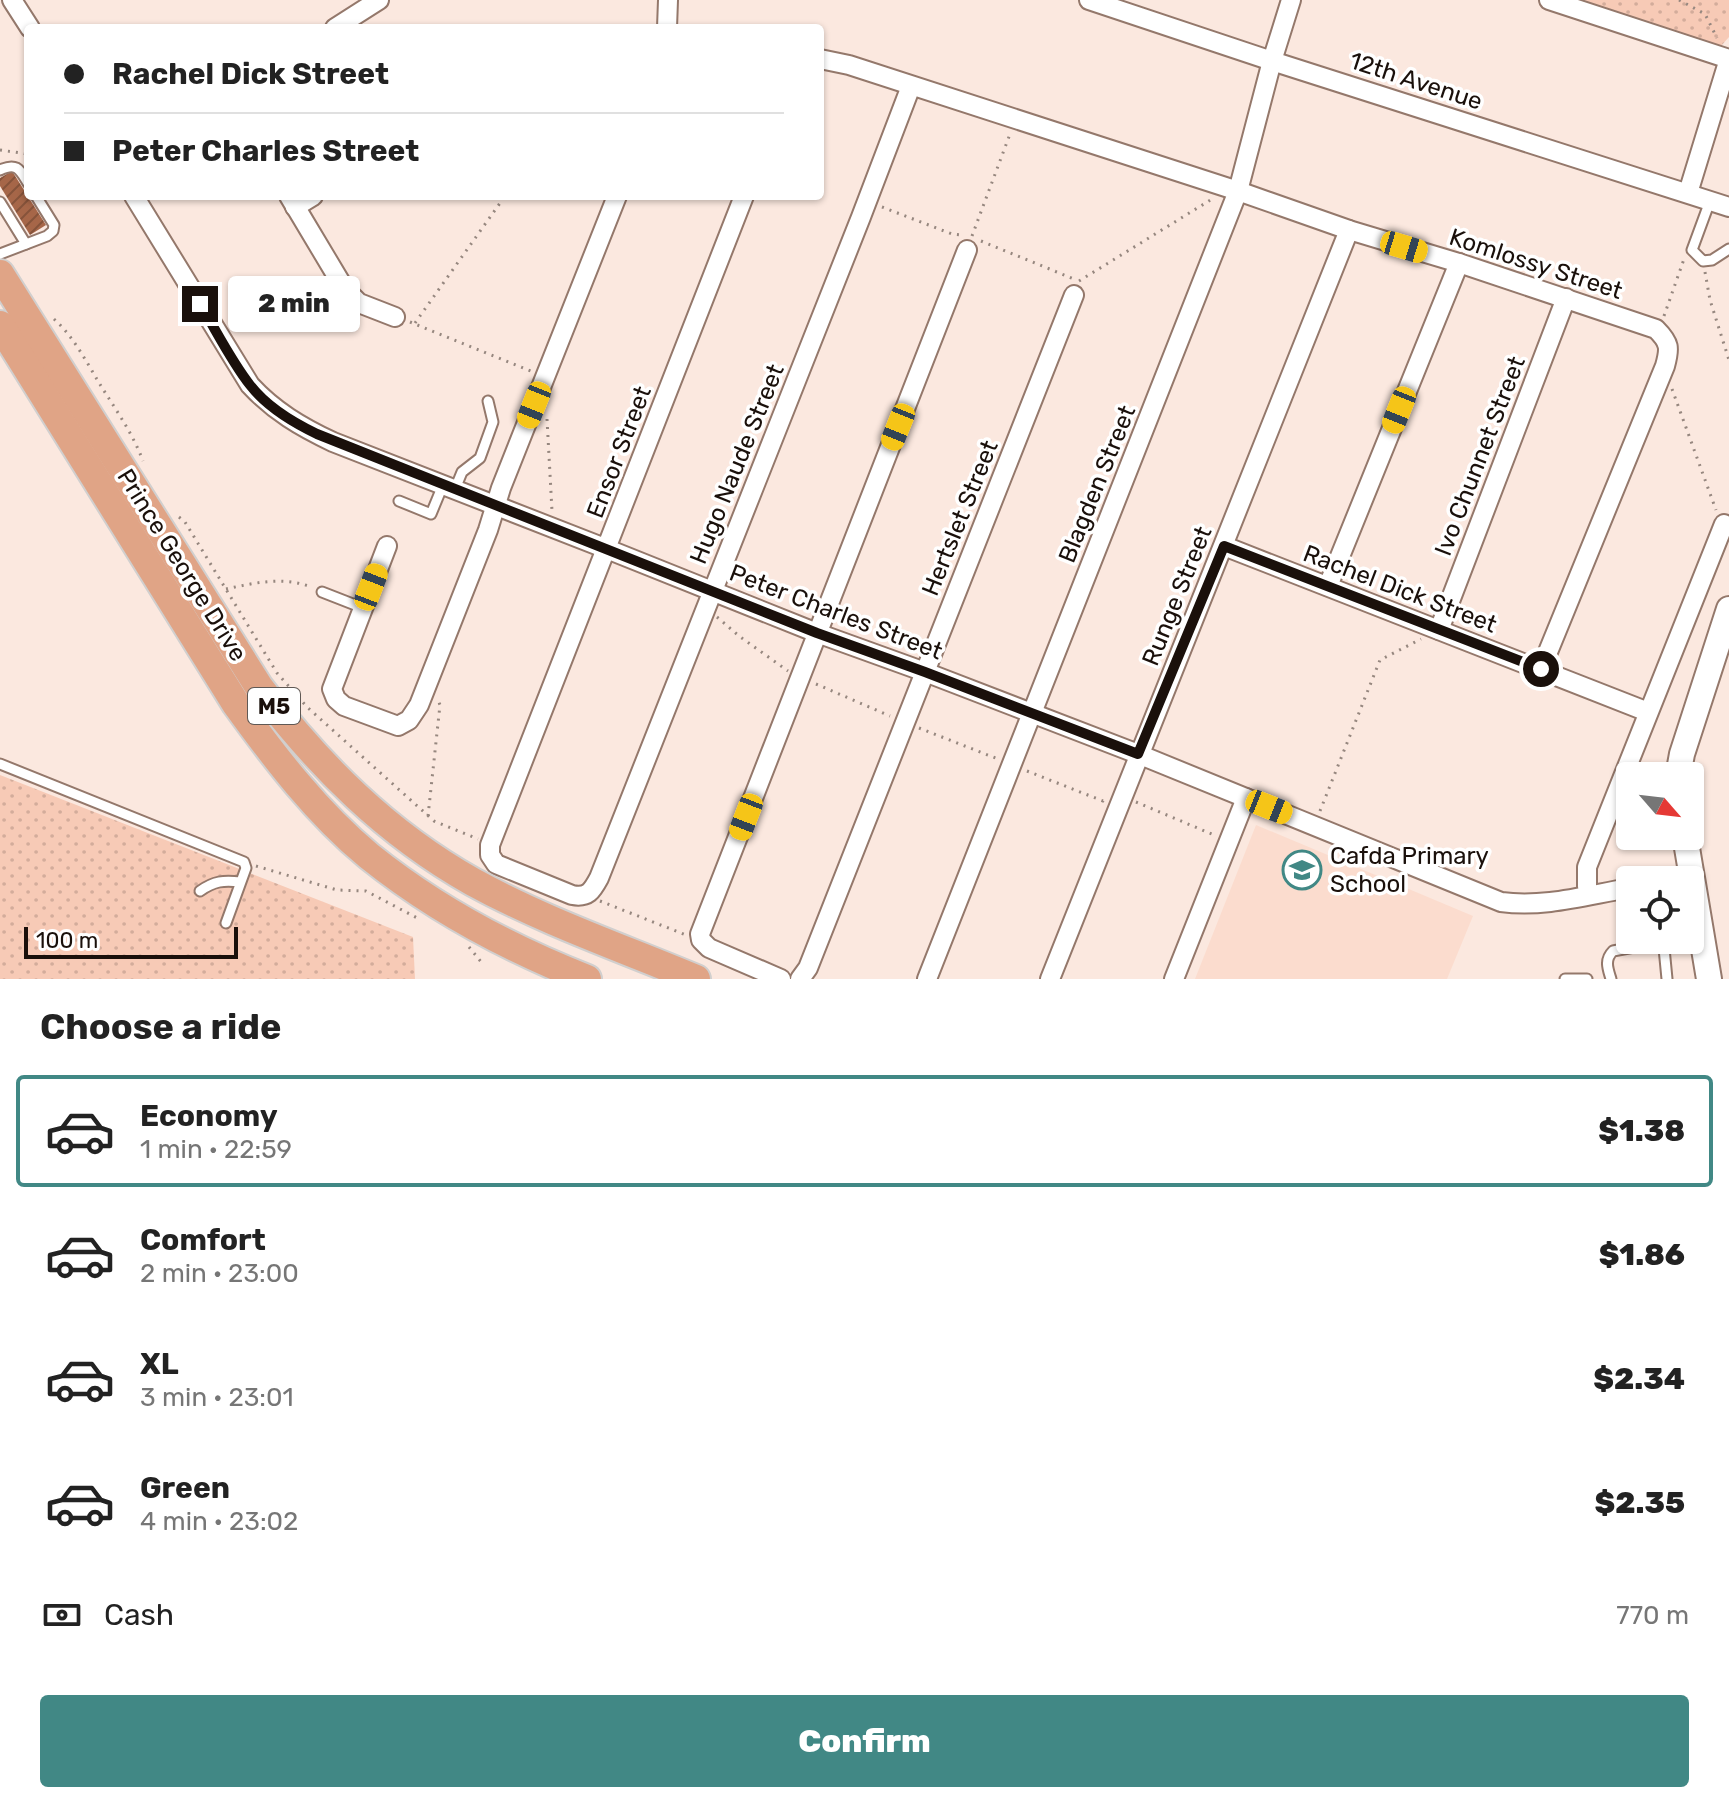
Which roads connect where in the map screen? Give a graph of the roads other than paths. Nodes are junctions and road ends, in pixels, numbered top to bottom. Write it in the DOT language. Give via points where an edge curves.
graph roads {
  1 [pos="12,0"];
  2 [pos="379,0"];
  3 [pos="668,0"];
  4 [pos="1089,0"];
  5 [pos="1291,0"];
  6 [pos="1549,0"];
  7 [pos="27,24"];
  8 [pos="341,24"];
  9 [pos="667,24"];
  10 [pos="1729,59"];
  11 [pos="824,60"];
  12 [pos="1272,61"];
  13 [pos="911,86"];
  14 [pos="0,170"];
  15 [pos="24,178"];
  16 [pos="1238,191"];
  17 [pos="1688,193"];
  18 [pos="38,200"];
  19 [pos="136,200"];
  20 [pos="615,200"];
  21 [pos="742,200"];
  22 [pos="1710,201"];
  23 [pos="0,202"];
  24 [pos="292,202"];
  25 [pos="1729,207"];
  26 [pos="1349,230"];
  27 [pos="26,244"];
  28 [pos="969,244"];
  29 [pos="1729,249"];
  30 [pos="0,254"];
  31 [pos="1459,263"];
  32 [pos="0,274"];
  33 [pos="1074,295"];
  34 [pos="1566,298"];
  35 [pos="395,317"];
  36 [pos="0,325"];
  37 [pos="488,401"];
  38 [pos="449,487"];
  39 [pos="399,501"];
  40 [pos="496,505"];
  41 [pos="1724,524"];
  42 [pos="387,546"];
  43 [pos="1224,546"];
  44 [pos="607,549"];
  45 [pos="1328,586"];
  46 [pos="322,592"];
  47 [pos="709,599"];
  48 [pos="363,608"];
  49 [pos="1727,621"];
  50 [pos="1439,630"];
  51 [pos="817,633"];
  52 [pos="1541,669"];
  53 [pos="925,672"];
  54 [pos="1648,712"];
  55 [pos="1032,714"];
  56 [pos="1138,754"];
  57 [pos="1681,762"];
  58 [pos="0,764"];
  59 [pos="1246,798"];
  60 [pos="492,860"];
  61 [pos="240,882"];
  62 [pos="1616,890"];
  63 [pos="200,891"];
  64 [pos="1589,895"];
  65 [pos="226,923"];
  66 [pos="1703,954"];
  67 [pos="587,979"];
  68 [pos="696,979"];
  69 [pos="781,979"];
  70 [pos="800,979"];
  71 [pos="927,979"];
  72 [pos="1050,979"];
  73 [pos="1174,979"];
  74 [pos="1569,979"];
  75 [pos="1587,979"];
  76 [pos="1611,979"];
  77 [pos="1667,979"];
  78 [pos="1709,979"];
  1 -- 7 [label="street"];
  2 -- 8 [label="street"];
  3 -- 9 [label="street"];
  4 -- 12 [label="street, 12th Avenue"];
  5 -- 12 [label="street, Blagden Street"];
  6 -- 10 [label="street"];
  10 -- 17 [label="street"];
  11 -- 13 [label="street, Komlossy Street"];
  12 -- 16 [label="street, Blagden Street"];
  12 -- 17 [label="street, 12th Avenue"];
  13 -- 16 [label="street, Komlossy Street"];
  13 -- 47 [label="street, Hugo Naude Street"];
  14 -- 15 [label="lane" via="17,168"];
  16 -- 26 [label="street, Komlossy Street"];
  16 -- 55 [label="street, Blagden Street"];
  17 -- 22 [label="street, 12th Avenue"];
  18 -- 27 [label="lane" via="54,229"];
  19 -- 38 [label="street, Peter Charles Street" via="250,385 275,410 322,437"];
  20 -- 40 [label="street"];
  21 -- 44 [label="street, Ensor Street"];
  22 -- 25 [label="street, 12th Avenue"];
  22 -- 29 [label="lane" via="1692,250 1703,261"];
  23 -- 27 [label="lane"];
  24 -- 35 [label="street" via="351,296"];
  26 -- 31 [label="street, Komlossy Street"];
  26 -- 43 [label="street, Runge Street"];
  27 -- 30 [label="lane"];
  28 -- 51 [label="street"];
  31 -- 34 [label="street, Komlossy Street"];
  31 -- 45 [label="street"];
  32 -- 68 [label="main road, Prince George Drive / M5" via="259,687 347,789 392,828 473,882"];
  33 -- 53 [label="street, Hertslet Street"];
  34 -- 50 [label="street, Ivo Chunnet Street"];
  34 -- 52 [label="street, Komlossy Street" via="1656,329 1669,350"];
  36 -- 67 [label="main road, Prince George Drive / M5" via="236,704 322,811 425,897 480,931"];
  37 -- 38 [label="lane" via="493,422 480,458"];
  38 -- 39 [label="lane" via="431,514"];
  38 -- 40 [label="street, Peter Charles Street"];
  40 -- 44 [label="street, Peter Charles Street"];
  40 -- 48 [label="street" via="413,715 398,726 344,706 333,692"];
  41 -- 54 [label="street"];
  42 -- 48 [label="street"];
  43 -- 45 [label="street, Rachel Dick Street"];
  43 -- 56 [label="street, Runge Street"];
  44 -- 47 [label="street, Peter Charles Street"];
  44 -- 60 [label="street, Ensor Street" via="490,845"];
  45 -- 50 [label="street, Rachel Dick Street"];
  46 -- 48 [label="lane"];
  47 -- 51 [label="street, Peter Charles Street"];
  47 -- 60 [label="street, Hugo Naude Street" via="589,894 555,889"];
  49 -- 57 [label="main road"];
  50 -- 52 [label="street, Rachel Dick Street"];
  51 -- 53 [label="street, Peter Charles Street"];
  51 -- 69 [label="street" via="696,939"];
  52 -- 54 [label="street, Rachel Dick Street"];
  53 -- 55 [label="street, Peter Charles Street"];
  53 -- 70 [label="street, Hertslet Street"];
  54 -- 64 [label="street" via="1587,867"];
  55 -- 56 [label="street, Peter Charles Street"];
  55 -- 71 [label="street, Blagden Street"];
  56 -- 59 [label="street, Peter Charles Street"];
  56 -- 72 [label="street, Runge Street"];
  58 -- 61 [label="lane" via="244,862"];
  59 -- 64 [label="street, Peter Charles Street" via="1501,902 1532,905"];
  59 -- 73 [label="street"];
  61 -- 63 [label="lane" via="216,882"];
  61 -- 65 [label="lane"];
  62 -- 64 [label="street, Peter Charles Street"];
  66 -- 78 [label="main road"];
  74 -- 75 [label="lane"];
  76 -- 77 [label="lane" via="1607,960 1613,951 1655,943 1664,948"];
}
